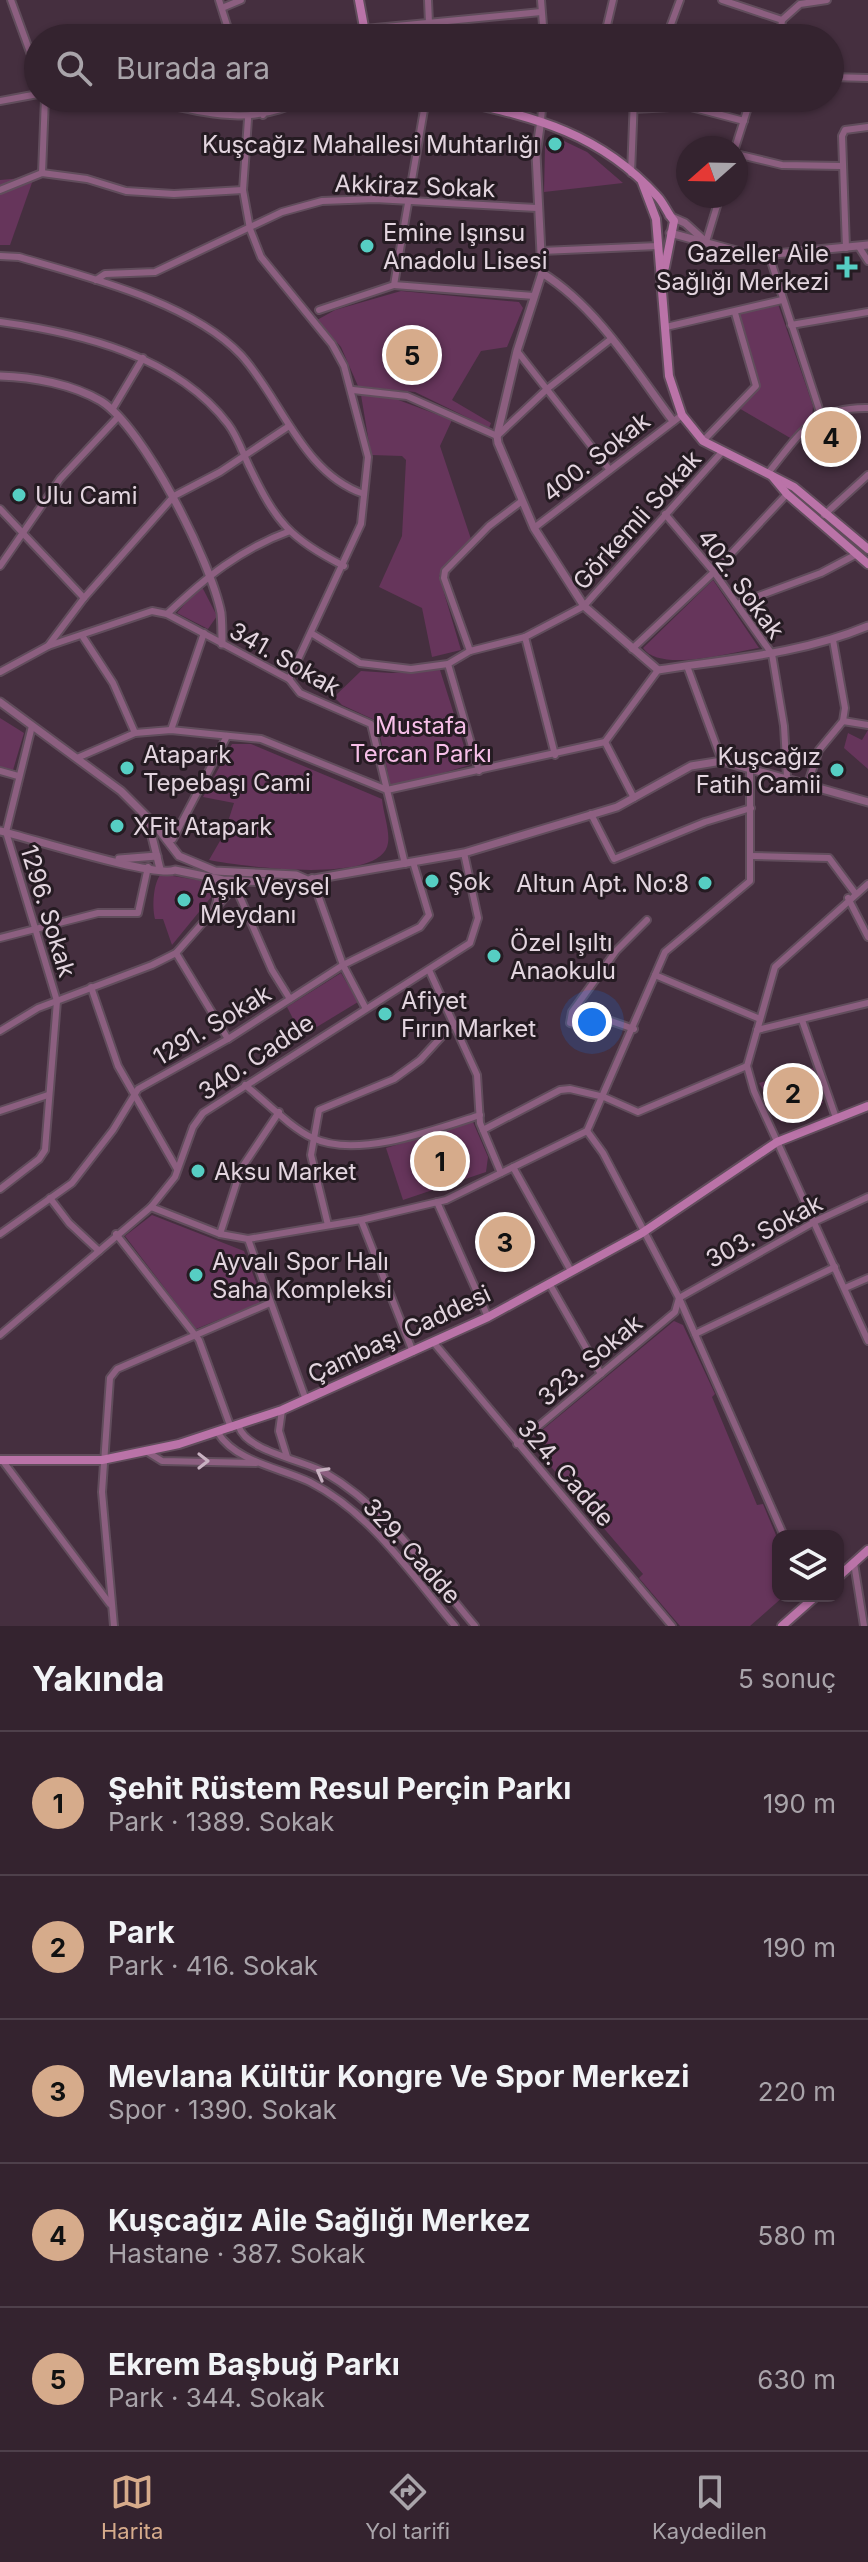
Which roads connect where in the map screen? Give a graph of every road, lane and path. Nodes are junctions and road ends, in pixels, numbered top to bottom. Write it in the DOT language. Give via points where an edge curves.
graph roads {
  1 [pos="11,0"];
  2 [pos="219,0"];
  3 [pos="241,0"];
  4 [pos="359,0"];
  5 [pos="428,0"];
  6 [pos="541,0"];
  7 [pos="613,0"];
  8 [pos="680,0"];
  9 [pos="722,0"];
  10 [pos="827,0"];
  11 [pos="800,2"];
  12 [pos="222,8"];
  13 [pos="541,12"];
  14 [pos="782,20"];
  15 [pos="429,23"];
  16 [pos="227,24"];
  17 [pos="363,24"];
  18 [pos="423,24"];
  19 [pos="542,24"];
  20 [pos="607,24"];
  21 [pos="671,24"];
  22 [pos="782,24"];
  23 [pos="24,36"];
  24 [pos="844,77"];
  25 [pos="868,78"];
  26 [pos="24,97"];
  27 [pos="0,101"];
  28 [pos="44,112"];
  29 [pos="210,112"];
  30 [pos="262,112"];
  31 [pos="278,112"];
  32 [pos="424,112"];
  33 [pos="508,112"];
  34 [pos="542,112"];
  35 [pos="635,112"];
  36 [pos="710,112"];
  37 [pos="747,112"];
  38 [pos="263,115"];
  39 [pos="248,119"];
  40 [pos="541,120"];
  41 [pos="744,121"];
  42 [pos="868,127"];
  43 [pos="740,136"];
  44 [pos="748,155"];
  45 [pos="841,166"];
  46 [pos="42,173"];
  47 [pos="631,173"];
  48 [pos="642,182"];
  49 [pos="0,190"];
  50 [pos="243,190"];
  51 [pos="409,203"];
  52 [pos="537,208"];
  53 [pos="716,208"];
  54 [pos="669,216"];
  55 [pos="656,219"];
  56 [pos="250,229"];
  57 [pos="657,232"];
  58 [pos="670,233"];
  59 [pos="706,242"];
  60 [pos="658,246"];
  61 [pos="864,246"];
  62 [pos="846,248"];
  63 [pos="541,251"];
  64 [pos="769,255"];
  65 [pos="0,256"];
  66 [pos="868,261"];
  67 [pos="542,273"];
  68 [pos="663,275"];
  69 [pos="96,280"];
  70 [pos="394,285"];
  71 [pos="534,296"];
  72 [pos="782,300"];
  73 [pos="319,310"];
  74 [pos="868,312"];
  75 [pos="735,313"];
  76 [pos="0,322"];
  77 [pos="791,325"];
  78 [pos="666,327"];
  79 [pos="611,339"];
  80 [pos="517,351"];
  81 [pos="143,358"];
  82 [pos="0,376"];
  83 [pos="547,389"];
  84 [pos="353,390"];
  85 [pos="868,408"];
  86 [pos="114,414"];
  87 [pos="682,415"];
  88 [pos="821,415"];
  89 [pos="673,421"];
  90 [pos="289,426"];
  91 [pos="497,436"];
  92 [pos="703,441"];
  93 [pos="721,453"];
  94 [pos="243,455"];
  95 [pos="609,469"];
  96 [pos="769,472"];
  97 [pos="868,475"];
  98 [pos="364,494"];
  99 [pos="787,494"];
  100 [pos="174,496"];
  101 [pos="522,501"];
  102 [pos="0,509"];
  103 [pos="665,514"];
  104 [pos="824,515"];
  105 [pos="534,528"];
  106 [pos="290,531"];
  107 [pos="23,536"];
  108 [pos="868,549"];
  109 [pos="857,554"];
  110 [pos="868,564"];
  111 [pos="0,566"];
  112 [pos="344,566"];
  113 [pos="714,572"];
  114 [pos="207,577"];
  115 [pos="84,598"];
  116 [pos="737,604"];
  117 [pos="584,606"];
  118 [pos="167,614"];
  119 [pos="868,626"];
  120 [pos="204,633"];
  121 [pos="311,633"];
  122 [pos="83,637"];
  123 [pos="525,637"];
  124 [pos="833,640"];
  125 [pos="222,644"];
  126 [pos="48,646"];
  127 [pos="632,649"];
  128 [pos="470,651"];
  129 [pos="772,654"];
  130 [pos="448,664"];
  131 [pos="687,666"];
  132 [pos="658,670"];
  133 [pos="0,672"];
  134 [pos="289,679"];
  135 [pos="0,702"];
  136 [pos="843,721"];
  137 [pos="868,725"];
  138 [pos="32,726"];
  139 [pos="171,730"];
  140 [pos="135,733"];
  141 [pos="227,736"];
  142 [pos="605,742"];
  143 [pos="555,755"];
  144 [pos="77,758"];
  145 [pos="722,761"];
  146 [pos="750,767"];
  147 [pos="0,771"];
  148 [pos="479,771"];
  149 [pos="18,776"];
  150 [pos="787,777"];
  151 [pos="808,783"];
  152 [pos="387,790"];
  153 [pos="868,794"];
  154 [pos="849,795"];
  155 [pos="634,798"];
  156 [pos="868,802"];
  157 [pos="751,808"];
  158 [pos="591,814"];
  159 [pos="147,818"];
  160 [pos="3,831"];
  161 [pos="173,839"];
  162 [pos="176,853"];
  163 [pos="464,853"];
  164 [pos="157,856"];
  165 [pos="751,856"];
  166 [pos="105,858"];
  167 [pos="409,863"];
  168 [pos="148,867"];
  169 [pos="161,870"];
  170 [pos="175,870"];
  171 [pos="208,877"];
  172 [pos="309,878"];
  173 [pos="868,884"];
  174 [pos="237,885"];
  175 [pos="852,896"];
  176 [pos="214,910"];
  177 [pos="647,920"];
  178 [pos="33,929"];
  179 [pos="868,937"];
  180 [pos="0,938"];
  181 [pos="176,953"];
  182 [pos="343,965"];
  183 [pos="429,970"];
  184 [pos="655,975"];
  185 [pos="91,987"];
  186 [pos="290,999"];
  187 [pos="57,1001"];
  188 [pos="868,1003"];
  189 [pos="365,1007"];
  190 [pos="760,1019"];
  191 [pos="802,1020"];
  192 [pos="454,1023"];
  193 [pos="634,1029"];
  194 [pos="757,1030"];
  195 [pos="0,1031"];
  196 [pos="228,1039"];
  197 [pos="747,1066"];
  198 [pos="245,1085"];
  199 [pos="48,1095"];
  200 [pos="134,1095"];
  201 [pos="604,1097"];
  202 [pos="868,1106"];
  203 [pos="0,1111"];
  204 [pos="279,1112"];
  205 [pos="480,1115"];
  206 [pos="836,1118"];
  207 [pos="483,1130"];
  208 [pos="587,1131"];
  209 [pos="313,1139"];
  210 [pos="777,1142"];
  211 [pos="513,1167"];
  212 [pos="177,1169"];
  213 [pos="501,1173"];
  214 [pos="0,1189"];
  215 [pos="868,1197"];
  216 [pos="50,1198"];
  217 [pos="437,1202"];
  218 [pos="151,1207"];
  219 [pos="361,1220"];
  220 [pos="816,1221"];
  221 [pos="328,1225"];
  222 [pos="642,1233"];
  223 [pos="0,1234"];
  224 [pos="116,1234"];
  225 [pos="220,1234"];
  226 [pos="248,1239"];
  227 [pos="99,1251"];
  228 [pos="835,1267"];
  229 [pos="571,1271"];
  230 [pos="868,1278"];
  231 [pos="549,1283"];
  232 [pos="845,1288"];
  233 [pos="679,1298"];
  234 [pos="270,1303"];
  235 [pos="488,1317"];
  236 [pos="695,1334"];
  237 [pos="0,1335"];
  238 [pos="195,1335"];
  239 [pos="868,1341"];
  240 [pos="434,1343"];
  241 [pos="413,1352"];
  242 [pos="601,1374"];
  243 [pos="306,1400"];
  244 [pos="282,1410"];
  245 [pos="235,1428"];
  246 [pos="218,1433"];
  247 [pos="517,1444"];
  248 [pos="146,1451"];
  249 [pos="287,1457"];
  250 [pos="1,1460"];
  251 [pos="102,1460"];
  252 [pos="264,1464"];
  253 [pos="781,1530"];
  254 [pos="868,1550"];
  255 [pos="854,1563"];
  256 [pos="844,1572"];
  257 [pos="807,1602"];
  258 [pos="111,1605"];
  259 [pos="114,1626"];
  260 [pos="455,1626"];
  261 [pos="475,1626"];
  262 [pos="672,1626"];
  263 [pos="782,1626"];
  264 [pos="864,1626"];
  1 -- 23 [label="street"];
  2 -- 12 [label="street"];
  3 -- 12 [label="street"];
  4 -- 17 [label="main road"];
  5 -- 15 [label="street"];
  6 -- 13 [label="street"];
  7 -- 20 [label="street"];
  8 -- 21 [label="street"];
  9 -- 14 [label="street"];
  10 -- 11 [label="street"];
  11 -- 14 [label="street"];
  12 -- 16 [label="street"];
  13 -- 15 [label="street"];
  13 -- 19 [label="street"];
  14 -- 22 [label="street"];
  15 -- 18 [label="street"];
  24 -- 25 [label="street"];
  26 -- 27 [label="street"];
  28 -- 46 [label="street"];
  29 -- 39 [label="street"];
  30 -- 38 [label="street"];
  31 -- 38 [label="street"];
  32 -- 51 [label="street"];
  33 -- 40 [label="main road"];
  34 -- 40 [label="street"];
  35 -- 47 [label="street"];
  36 -- 41 [label="street"];
  37 -- 41 [label="street"];
  38 -- 39 [label="street"];
  39 -- 50 [label="street"];
  40 -- 47 [label="main road" via="565,128"];
  40 -- 52 [label="street"];
  41 -- 43 [label="street"];
  42 -- 45 [label="street" via="843,132"];
  44 -- 45 [label="street" via="782,165"];
  45 -- 62 [label="street"];
  46 -- 49 [label="street"];
  46 -- 50 [label="street" via="126,191"];
  47 -- 48 [label="main road"];
  48 -- 54 [label="main road"];
  48 -- 55 [label="main road"];
  50 -- 56 [label="street"];
  51 -- 52 [label="street, Akkiraz Sokak"];
  51 -- 56 [label="street, Akkiraz Sokak" via="322,201 282,212"];
  51 -- 70 [label="street"];
  52 -- 63 [label="street"];
  53 -- 59 [label="street"];
  54 -- 55 [label="main road"];
  54 -- 58 [label="main road" via="674,224"];
  54 -- 59 [label="street"];
  55 -- 57 [label="main road"];
  56 -- 69 [label="street, Akkiraz Sokak" via="155,272 105,274"];
  56 -- 84 [label="street" via="261,257 332,344"];
  57 -- 58 [label="main road"];
  57 -- 60 [label="main road"];
  58 -- 59 [label="street"];
  58 -- 68 [label="main road"];
  59 -- 64 [label="street" via="744,255"];
  60 -- 63 [label="street"];
  60 -- 68 [label="main road"];
  61 -- 62 [label="street"];
  61 -- 66 [label="street"];
  62 -- 64 [label="street"];
  63 -- 67 [label="street"];
  64 -- 72 [label="street"];
  65 -- 69 [label="street"];
  67 -- 71 [label="street"];
  67 -- 79 [label="street"];
  68 -- 78 [label="main road"];
  69 -- 90 [label="street" via="162,302 240,354"];
  70 -- 71 [label="street"];
  70 -- 73 [label="street"];
  71 -- 80 [label="street"];
  72 -- 75 [label="street"];
  72 -- 77 [label="street"];
  74 -- 77 [label="street"];
  75 -- 78 [label="street"];
  75 -- 92 [label="street" via="756,386"];
  76 -- 81 [label="street" via="97,342"];
  77 -- 88 [label="street"];
  78 -- 87 [label="main road" via="669,376"];
  79 -- 83 [label="street"];
  79 -- 89 [label="street"];
  80 -- 83 [label="street"];
  80 -- 91 [label="street"];
  81 -- 86 [label="street"];
  81 -- 94 [label="street" via="203,395 230,427"];
  82 -- 86 [label="street" via="34,377 98,400"];
  83 -- 91 [label="street"];
  83 -- 95 [label="street"];
  84 -- 91 [label="street" via="407,396"];
  84 -- 98 [label="street" via="368,457"];
  85 -- 88 [label="street"];
  86 -- 100 [label="street" via="134,433"];
  86 -- 107 [label="street" via="60,479"];
  87 -- 89 [label="street, 400. Sokak"];
  87 -- 92 [label="main road"];
  88 -- 96 [label="street"];
  89 -- 95 [label="street, 400. Sokak"];
  90 -- 94 [label="street"];
  90 -- 98 [label="street" via="321,467 346,488"];
  91 -- 101 [label="street"];
  92 -- 93 [label="main road"];
  93 -- 96 [label="main road"];
  93 -- 103 [label="street, Görkemli Sokak"];
  94 -- 100 [label="street"];
  94 -- 106 [label="street" via="276,516"];
  95 -- 105 [label="street, 400. Sokak"];
  96 -- 99 [label="main road"];
  96 -- 104 [label="main road"];
  97 -- 104 [label="street"];
  98 -- 112 [label="street" via="361,524"];
  99 -- 109 [label="main road"];
  99 -- 113 [label="street"];
  100 -- 114 [label="street"];
  100 -- 115 [label="street"];
  101 -- 105 [label="street"];
  101 -- 128 [label="street" via="445,571"];
  102 -- 107 [label="street"];
  103 -- 113 [label="street, 402. Sokak"];
  103 -- 117 [label="street, Görkemli Sokak"];
  104 -- 108 [label="main road"];
  105 -- 117 [label="street"];
  106 -- 112 [label="street" via="306,547"];
  106 -- 114 [label="street" via="261,541"];
  107 -- 111 [label="street"];
  107 -- 115 [label="street"];
  109 -- 110 [label="main road"];
  109 -- 116 [label="street"];
  112 -- 121 [label="street"];
  113 -- 116 [label="street, 402. Sokak"];
  113 -- 127 [label="street"];
  114 -- 118 [label="street"];
  114 -- 125 [label="street" via="220,612"];
  115 -- 126 [label="street"];
  116 -- 129 [label="street, 402. Sokak"];
  117 -- 123 [label="street, Görkemli Sokak"];
  117 -- 127 [label="street"];
  118 -- 120 [label="street, 341. Sokak"];
  118 -- 122 [label="street" via="152,611 119,620"];
  119 -- 124 [label="street"];
  120 -- 125 [label="street, 341. Sokak"];
  120 -- 139 [label="street"];
  121 -- 130 [label="street, Görkemli Sokak" via="360,663 411,669"];
  121 -- 134 [label="street"];
  122 -- 126 [label="street"];
  122 -- 140 [label="street" via="113,683"];
  123 -- 128 [label="street, Görkemli Sokak"];
  123 -- 143 [label="street"];
  124 -- 129 [label="street"];
  124 -- 136 [label="street"];
  125 -- 134 [label="street, 341. Sokak"];
  126 -- 133 [label="street"];
  127 -- 132 [label="street"];
  128 -- 130 [label="street, Görkemli Sokak"];
  129 -- 131 [label="street"];
  129 -- 150 [label="street, 402. Sokak"];
  130 -- 148 [label="street"];
  131 -- 132 [label="street"];
  131 -- 145 [label="street"];
  132 -- 142 [label="street"];
  134 -- 152 [label="street, 341. Sokak" via="300,693 371,724"];
  135 -- 138 [label="street"];
  136 -- 137 [label="street"];
  136 -- 151 [label="street" via="819,750"];
  138 -- 144 [label="street"];
  138 -- 149 [label="street"];
  139 -- 140 [label="street"];
  139 -- 141 [label="street"];
  140 -- 144 [label="street"];
  141 -- 152 [label="street" via="261,739"];
  141 -- 161 [label="street"];
  142 -- 143 [label="street"];
  142 -- 155 [label="street"];
  143 -- 148 [label="street"];
  144 -- 159 [label="street"];
  145 -- 146 [label="street"];
  145 -- 155 [label="street" via="691,766"];
  146 -- 150 [label="street"];
  146 -- 157 [label="street"];
  147 -- 149 [label="street"];
  148 -- 152 [label="street"];
  149 -- 160 [label="street"];
  150 -- 151 [label="street"];
  151 -- 154 [label="street"];
  152 -- 167 [label="street, 341. Sokak"];
  153 -- 154 [label="street"];
  154 -- 156 [label="street"];
  155 -- 158 [label="street"];
  157 -- 158 [label="street" via="614,859"];
  157 -- 165 [label="street"];
  158 -- 163 [label="street"];
  159 -- 162 [label="street"];
  159 -- 164 [label="street"];
  160 -- 166 [label="street"];
  160 -- 178 [label="street, 1296. Sokak"];
  162 -- 164 [label="street" via="162,851"];
  162 -- 170 [label="street"];
  162 -- 172 [label="street" via="215,871"];
  163 -- 167 [label="street"];
  163 -- 183 [label="street, 340. Cadde" via="476,931 470,943"];
  164 -- 166 [label="street"];
  164 -- 169 [label="street"];
  165 -- 175 [label="street" via="829,858"];
  165 -- 184 [label="street" via="750,881 665,952"];
  166 -- 168 [label="street"];
  167 -- 172 [label="street"];
  167 -- 182 [label="street, 1291. Sokak" via="429,915 420,927"];
  168 -- 169 [label="street"];
  168 -- 178 [label="street" via="138,913 98,913"];
  169 -- 170 [label="street"];
  170 -- 171 [label="street"];
  171 -- 174 [label="street"];
  171 -- 176 [label="street" via="217,888"];
  172 -- 174 [label="street"];
  172 -- 182 [label="street"];
  173 -- 175 [label="street"];
  174 -- 176 [label="street"];
  174 -- 186 [label="street" via="272,970"];
  175 -- 179 [label="street"];
  175 -- 190 [label="street" via="775,967"];
  176 -- 181 [label="street"];
  177 -- 193 [label="street" via="616,951 572,1012 570,1023 608,1020"];
  178 -- 180 [label="street"];
  178 -- 187 [label="street, 1296. Sokak"];
  181 -- 185 [label="street"];
  181 -- 196 [label="street"];
  182 -- 186 [label="street, 1291. Sokak"];
  182 -- 189 [label="street"];
  183 -- 189 [label="street, 340. Cadde"];
  183 -- 192 [label="street"];
  184 -- 190 [label="street"];
  184 -- 193 [label="street"];
  185 -- 187 [label="street"];
  185 -- 200 [label="street" via="118,1066"];
  186 -- 196 [label="street, 1291. Sokak"];
  187 -- 195 [label="street"];
  187 -- 199 [label="street"];
  188 -- 191 [label="street"];
  189 -- 198 [label="street, 340. Cadde"];
  190 -- 194 [label="street"];
  191 -- 194 [label="street"];
  191 -- 206 [label="street"];
  192 -- 205 [label="street" via="477,1075"];
  192 -- 209 [label="street" via="394,1079 319,1110"];
  193 -- 201 [label="street"];
  194 -- 197 [label="street"];
  196 -- 200 [label="street, 1291. Sokak"];
  197 -- 201 [label="street" via="638,1112"];
  197 -- 210 [label="street"];
  198 -- 204 [label="street"];
  198 -- 212 [label="street, 340. Cadde" via="203,1113"];
  199 -- 203 [label="street"];
  199 -- 214 [label="street" via="45,1150"];
  200 -- 212 [label="street"];
  200 -- 216 [label="street, 1291. Sokak" via="72,1183"];
  201 -- 207 [label="street" via="560,1090"];
  201 -- 208 [label="street"];
  202 -- 206 [label="main road, Çambaşı Caddesi"];
  204 -- 209 [label="street"];
  204 -- 225 [label="street" via="241,1169"];
  205 -- 207 [label="street"];
  205 -- 209 [label="street" via="391,1142"];
  206 -- 210 [label="main road, Çambaşı Caddesi"];
  207 -- 213 [label="street"];
  208 -- 211 [label="street"];
  208 -- 222 [label="street"];
  209 -- 221 [label="street" via="313,1166"];
  210 -- 220 [label="street"];
  210 -- 222 [label="main road, Çambaşı Caddesi"];
  211 -- 213 [label="street"];
  211 -- 229 [label="street"];
  212 -- 218 [label="street, 340. Cadde"];
  213 -- 217 [label="street"];
  215 -- 220 [label="street, 303. Sokak"];
  216 -- 223 [label="street, 1291. Sokak"];
  216 -- 227 [label="street"];
  217 -- 219 [label="street"];
  217 -- 235 [label="street"];
  218 -- 224 [label="street, 340. Cadde"];
  218 -- 225 [label="street"];
  219 -- 221 [label="street"];
  219 -- 241 [label="street"];
  220 -- 228 [label="street"];
  220 -- 233 [label="street, 303. Sokak"];
  221 -- 226 [label="street"];
  222 -- 229 [label="main road, Çambaşı Caddesi"];
  222 -- 233 [label="street"];
  224 -- 227 [label="street, 340. Cadde"];
  224 -- 238 [label="street"];
  225 -- 226 [label="street"];
  226 -- 234 [label="street"];
  227 -- 237 [label="street, 340. Cadde"];
  228 -- 232 [label="street"];
  228 -- 236 [label="street"];
  229 -- 231 [label="main road, Çambaşı Caddesi"];
  230 -- 232 [label="street"];
  231 -- 235 [label="main road, Çambaşı Caddesi"];
  231 -- 242 [label="street"];
  232 -- 239 [label="street"];
  233 -- 236 [label="street"];
  233 -- 242 [label="street, 323. Sokak" via="675,1312"];
  234 -- 238 [label="street"];
  234 -- 243 [label="street"];
  235 -- 240 [label="main road, Çambaşı Caddesi"];
  236 -- 253 [label="street"];
  238 -- 245 [label="street"];
  238 -- 251 [label="street" via="117,1369 110,1378"];
  240 -- 241 [label="main road, Çambaşı Caddesi"];
  240 -- 247 [label="street, 324. Cadde"];
  241 -- 243 [label="main road, Çambaşı Caddesi"];
  242 -- 247 [label="street, 323. Sokak"];
  243 -- 244 [label="main road, Çambaşı Caddesi"];
  244 -- 245 [label="main road, Çambaşı Caddesi"];
  244 -- 249 [label="street" via="279,1431"];
  245 -- 246 [label="main road, Çambaşı Caddesi"];
  245 -- 249 [label="street, 329. Cadde" via="248,1441"];
  246 -- 248 [label="main road, Çambaşı Caddesi"];
  246 -- 252 [label="street, 329. Cadde" via="232,1448"];
  247 -- 262 [label="street, 324. Cadde"];
  248 -- 251 [label="main road, Çambaşı Caddesi"];
  248 -- 252 [label="street, one-way" via="162,1461"];
  261 -- 249 [label="street, 329. Cadde, one-way" via="373,1507 323,1472"];
  250 -- 251 [label="main road, Çambaşı Caddesi"];
  250 -- 258 [label="street"];
  251 -- 258 [label="street"];
  252 -- 260 [label="street, 329. Cadde" via="321,1488 357,1513"];
  254 -- 255 [label="main road"];
  255 -- 256 [label="main road"];
  255 -- 264 [label="street"];
  257 -- 263 [label="main road"];
  258 -- 259 [label="street"];
}
